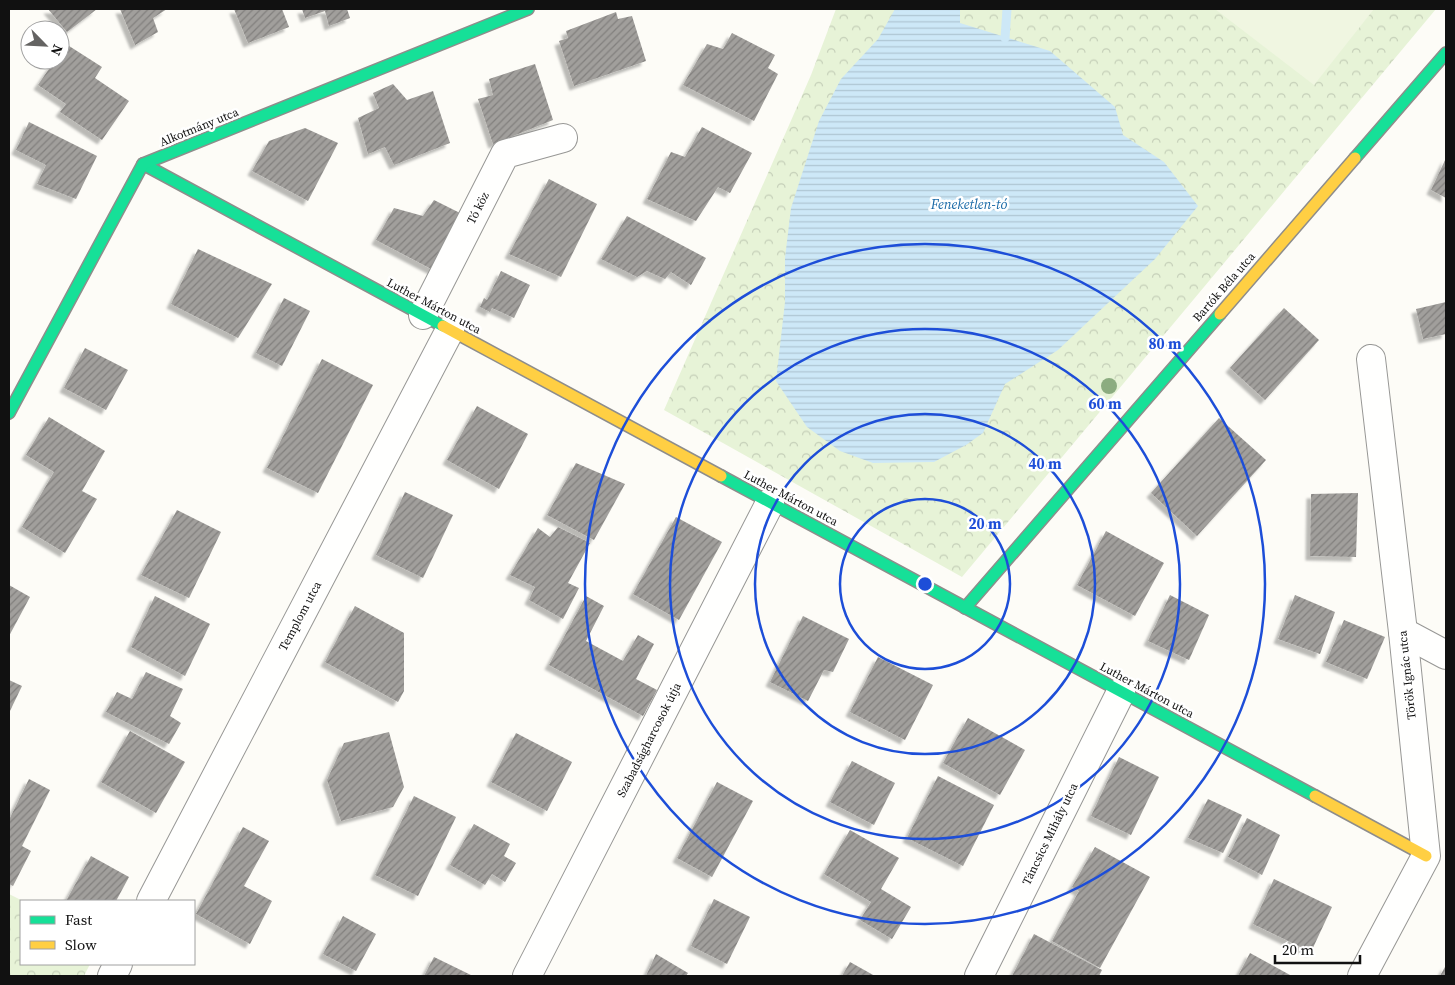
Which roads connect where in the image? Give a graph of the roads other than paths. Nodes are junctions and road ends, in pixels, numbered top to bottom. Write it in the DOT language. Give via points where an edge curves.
graph roads {
  1 [pos="528,9"];
  2 [pos="1446,53"];
  3 [pos="563,138"];
  4 [pos="143,164"];
  5 [pos="423,316"];
  6 [pos="450,330"];
  7 [pos="1371,359"];
  8 [pos="9,413"];
  9 [pos="770,503"];
  10 [pos="965,608"];
  11 [pos="1403,632"];
  12 [pos="1446,655"];
  13 [pos="1121,692"];
  14 [pos="1426,856"];
  15 [pos="152,900"];
  16 [pos="527,976"];
  17 [pos="979,976"];
  18 [pos="1362,976"];
  1 -- 4 [label="street, Alkotmány utca"];
  2 -- 10 [label="street, Bartók Béla utca"];
  3 -- 5 [label="street, Tó köz" via="505,154"];
  4 -- 5 [label="street, Luther Márton utca"];
  4 -- 8 [label="street"];
  5 -- 6 [label="street, Luther Márton utca"];
  6 -- 9 [label="street, Luther Márton utca"];
  6 -- 15 [label="street, Templom utca"];
  7 -- 11 [label="street, Török Ignác utca"];
  9 -- 10 [label="street, Luther Márton utca"];
  9 -- 16 [label="street, Szabadságharcosok útja"];
  10 -- 13 [label="street, Luther Márton utca"];
  11 -- 12 [label="street"];
  11 -- 14 [label="street, Török Ignác utca"];
  13 -- 14 [label="street, Luther Márton utca"];
  13 -- 17 [label="street, Táncsics Mihály utca"];
  14 -- 18 [label="street"];
}
